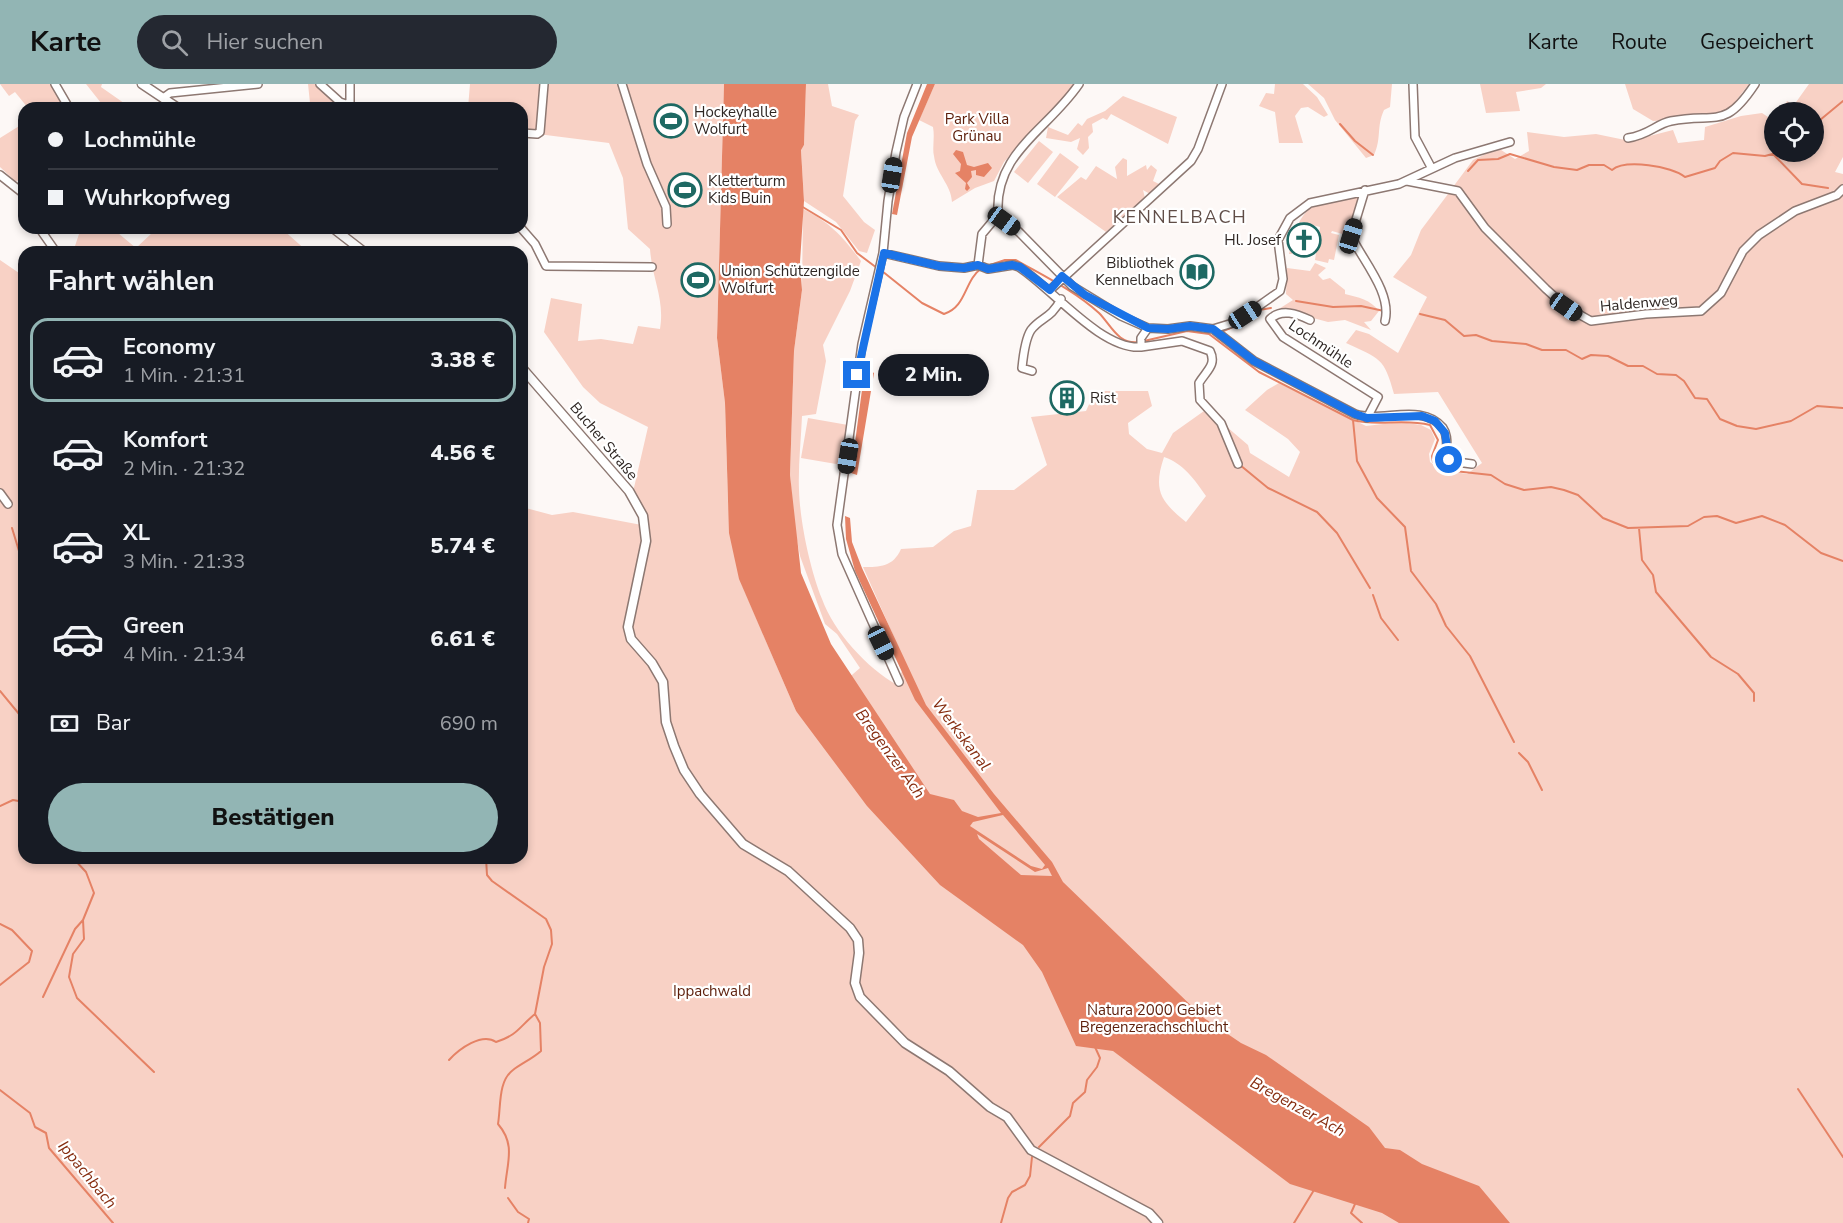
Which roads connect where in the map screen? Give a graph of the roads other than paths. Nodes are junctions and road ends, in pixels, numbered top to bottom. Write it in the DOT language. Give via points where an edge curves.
graph roads {
  1 [pos="55,84"];
  2 [pos="142,84"];
  3 [pos="258,84"];
  4 [pos="320,84"];
  5 [pos="350,84"];
  6 [pos="544,84"];
  7 [pos="622,84"];
  8 [pos="917,84"];
  9 [pos="1079,84"];
  10 [pos="1222,84"];
  11 [pos="1413,84"];
  12 [pos="1755,84"];
  13 [pos="163,98"];
  14 [pos="66,102"];
  15 [pos="169,102"];
  16 [pos="340,102"];
  17 [pos="349,102"];
  18 [pos="528,133"];
  19 [pos="1628,138"];
  20 [pos="1510,142"];
  21 [pos="1431,167"];
  22 [pos="0,175"];
  23 [pos="1407,181"];
  24 [pos="18,189"];
  25 [pos="1843,189"];
  26 [pos="1365,190"];
  27 [pos="998,215"];
  28 [pos="667,224"];
  29 [pos="341,234"];
  30 [pos="526,234"];
  31 [pos="356,246"];
  32 [pos="884,253"];
  33 [pos="651,267"];
  34 [pos="981,267"];
  35 [pos="1060,277"];
  36 [pos="1051,288"];
  37 [pos="1061,300"];
  38 [pos="1310,321"];
  39 [pos="1385,321"];
  40 [pos="1148,328"];
  41 [pos="1213,329"];
  42 [pos="1141,343"];
  43 [pos="1032,371"];
  44 [pos="528,375"];
  45 [pos="1367,418"];
  46 [pos="1238,464"];
  47 [pos="1472,464"];
  48 [pos="0,493"];
  49 [pos="8,504"];
  50 [pos="899,682"];
  51 [pos="1158,1223"];
  1 -- 14 [label="street"];
  2 -- 13 [label="street"];
  3 -- 13 [label="street" via="170,93"];
  4 -- 16 [label="street"];
  5 -- 17 [label="street"];
  6 -- 18 [label="street" via="540,132"];
  7 -- 28 [label="street" via="647,164 666,207"];
  8 -- 32 [label="street" via="898,136"];
  9 -- 27 [label="street" via="1006,167 996,195"];
  10 -- 35 [label="street" via="1191,161"];
  11 -- 21 [label="street" via="1415,137"];
  12 -- 19 [label="street" via="1735,109 1719,119 1669,121 1649,133"];
  13 -- 15 [label="street"];
  20 -- 21 [label="street"];
  21 -- 23 [label="street"];
  22 -- 24 [label="street"];
  23 -- 25 [label="street, Haldenweg" via="1458,191 1485,228 1546,289 1591,321 1701,310 1721,293 1751,242 1780,219"];
  23 -- 26 [label="street"];
  26 -- 39 [label="street" via="1351,236 1382,294"];
  26 -- 41 [label="street" via="1328,197 1298,209 1282,228 1278,240 1283,279 1280,291 1236,322"];
  27 -- 34 [label="street" via="982,234"];
  27 -- 35 [label="street"];
  29 -- 31 [label="street"];
  30 -- 33 [label="street" via="546,266"];
  32 -- 34 [label="street" via="939,266"];
  32 -- 50 [label="street" via="857,375 837,535 871,624"];
  34 -- 36 [label="street" via="1020,267"];
  35 -- 36 [label="street"];
  35 -- 40 [label="street" via="1085,295"];
  36 -- 37 [label="street"];
  37 -- 42 [label="street" via="1126,347"];
  37 -- 43 [label="street" via="1054,313 1029,335 1022,368"];
  38 -- 45 [label="street, Lochmühle" via="1282,313 1270,319 1283,338 1378,397"];
  40 -- 41 [label="street"];
  40 -- 42 [label="street"];
  41 -- 45 [label="street" via="1254,361"];
  42 -- 46 [label="street" via="1182,341 1210,351 1212,367 1199,383 1203,406 1213,411 1221,423"];
  44 -- 51 [label="street, Bucher Straße" via="629,491 643,516 646,541 628,627 631,639 663,682 666,722 684,770 700,794 743,844 788,871 850,928 858,940 855,983 860,997 905,1043 949,1071 1007,1117 1031,1150 1149,1213"];
  45 -- 47 [label="street" via="1413,415 1435,421 1445,433 1449,460"];
  48 -- 49 [label="street"];
}
